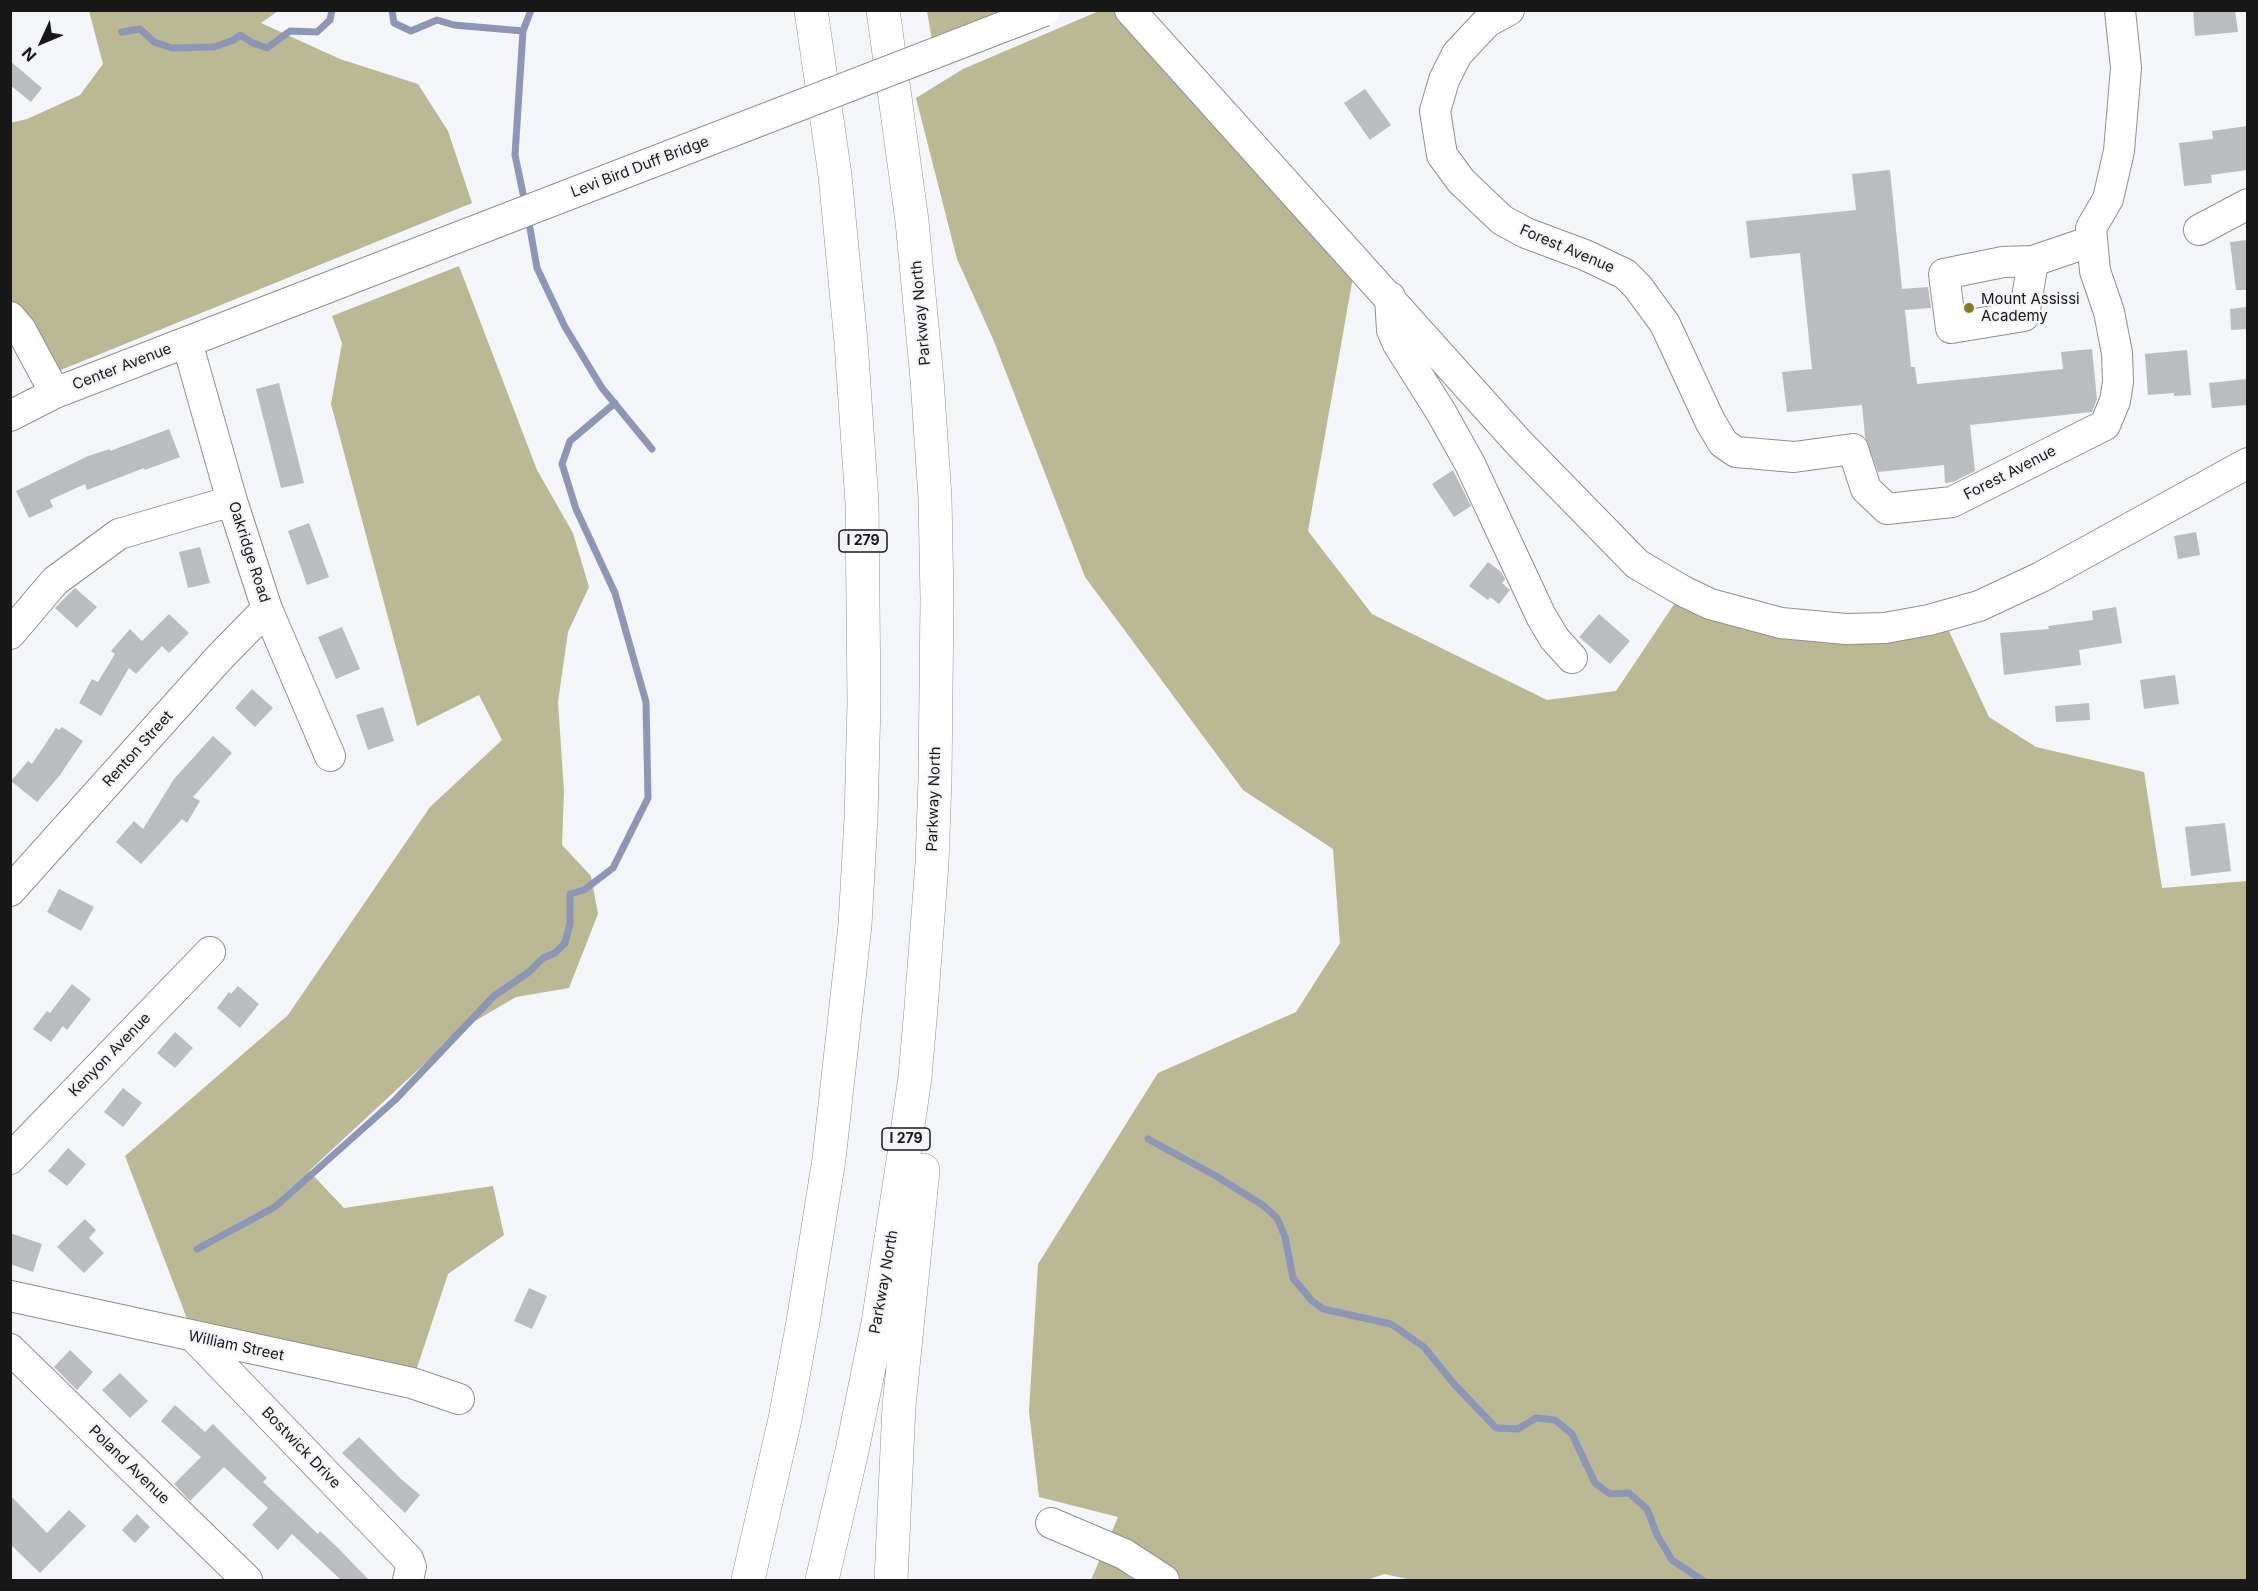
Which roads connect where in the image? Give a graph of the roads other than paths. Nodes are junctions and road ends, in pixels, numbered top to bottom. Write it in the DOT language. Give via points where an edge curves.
graph roads {
  1 [pos="811,10"];
  2 [pos="883,10"];
  3 [pos="1130,10"];
  4 [pos="1509,10"];
  5 [pos="2120,10"];
  6 [pos="1045,11"];
  7 [pos="2247,204"];
  8 [pos="2199,230"];
  9 [pos="2092,241"];
  10 [pos="2033,261"];
  11 [pos="1390,297"];
  12 [pos="10,317"];
  13 [pos="236,323"];
  14 [pos="187,342"];
  15 [pos="55,393"];
  16 [pos="10,416"];
  17 [pos="2247,463"];
  18 [pos="232,501"];
  19 [pos="267,609"];
  20 [pos="10,634"];
  21 [pos="1572,658"];
  22 [pos="936,691"];
  23 [pos="330,756"];
  24 [pos="10,891"];
  25 [pos="210,952"];
  26 [pos="10,1159"];
  27 [pos="10,1296"];
  28 [pos="194,1337"];
  29 [pos="10,1349"];
  30 [pos="459,1399"];
  31 [pos="785,1419"];
  32 [pos="1051,1523"];
  33 [pos="408,1570"];
  34 [pos="247,1581"];
  35 [pos="732,1581"];
  36 [pos="748,1581"];
  37 [pos="822,1581"];
  38 [pos="891,1581"];
  39 [pos="1164,1581"];
  1 -- 31 [label="highway, I 279" via="833,164 852,354 862,503 864,703 855,925 846,1022 829,1159"];
  2 -- 22 [label="highway, Parkway North / I 279" via="912,221 927,379 935,498"];
  3 -- 11 [label="street"];
  4 -- 9 [label="street, Forest Avenue" via="1486,22 1457,54 1444,80 1435,111 1442,155 1461,181 1502,220 1625,274 1638,287 1665,324 1723,443 1736,452 1794,457 1852,449 1866,489 1887,508 1912,507 1952,502 2105,425 2115,401 2117,353 2095,271"];
  5 -- 9 [label="street, Forest Avenue" via="2126,68 2119,151 2108,199 2091,228"];
  6 -- 13 [label="street, Levi Bird Duff Bridge, bridge"];
  7 -- 8 [label="street"];
  9 -- 10 [label="street"];
  11 -- 17 [label="street" via="1518,442 1637,564 1710,604 1781,623 1885,628 1979,606 2041,577"];
  11 -- 21 [label="street" via="1392,330 1398,344 1470,464 1541,616"];
  12 -- 15 [label="street"];
  13 -- 14 [label="street, Center Avenue"];
  14 -- 15 [label="street, Center Avenue"];
  14 -- 18 [label="street, Oakridge Road"];
  15 -- 16 [label="street, Center Avenue"];
  18 -- 19 [label="street, Oakridge Road"];
  18 -- 20 [label="street" via="119,534 55,581"];
  19 -- 23 [label="street, Oakridge Road"];
  19 -- 24 [label="street, Renton Street"];
  22 -- 37 [label="highway, Parkway North / I 279" via="932,863 915,1077 878,1323"];
  22 -- 38 [label="highway" via="947,867 944,970 899,1406"];
  25 -- 26 [label="street, Kenyon Avenue"];
  27 -- 28 [label="street, William Street"];
  28 -- 30 [label="street, William Street" via="412,1383"];
  28 -- 33 [label="street, Bostwick Drive"];
  29 -- 34 [label="street, Poland Avenue"];
  31 -- 35 [label="highway"];
  31 -- 36 [label="highway, I 279"];
  32 -- 39 [label="street" via="1124,1554"];
}
